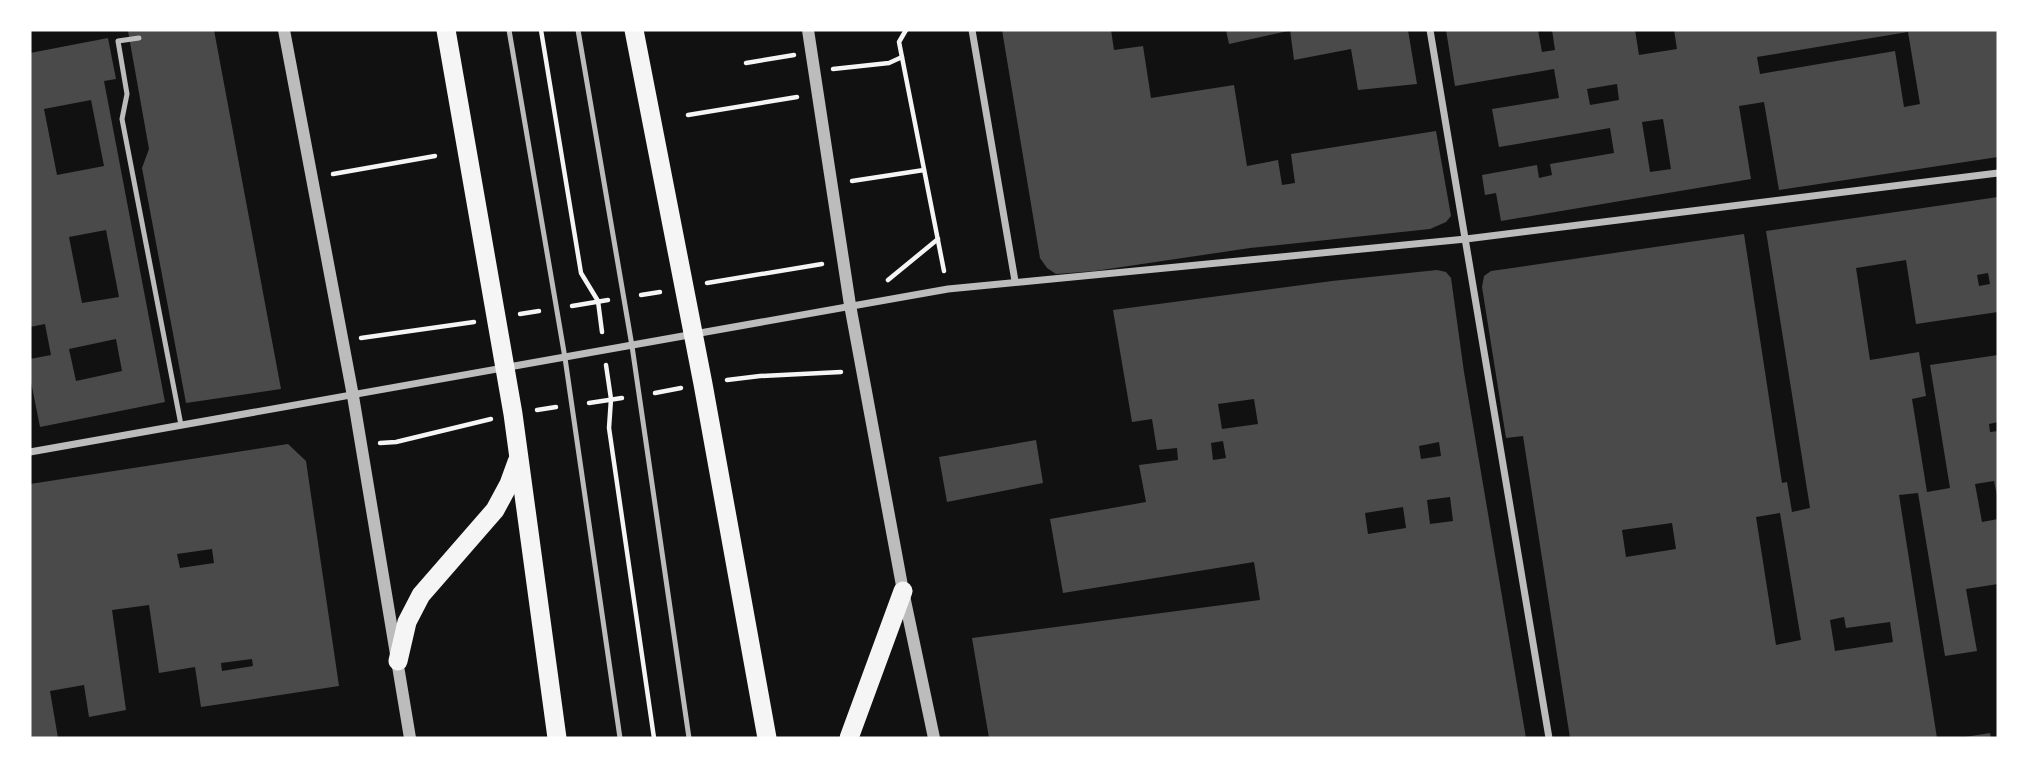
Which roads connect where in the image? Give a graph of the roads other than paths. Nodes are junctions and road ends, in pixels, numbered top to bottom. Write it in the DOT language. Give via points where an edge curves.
graph roads {
  1 [pos="284,30"];
  2 [pos="446,30"];
  3 [pos="509,30"];
  4 [pos="578,30"];
  5 [pos="634,30"];
  6 [pos="808,30"];
  7 [pos="972,30"];
  8 [pos="1430,30"];
  9 [pos="139,38"];
  10 [pos="1998,173"];
  11 [pos="1466,239"];
  12 [pos="1015,281"];
  13 [pos="850,305"];
  14 [pos="693,336"];
  15 [pos="632,346"];
  16 [pos="565,358"];
  17 [pos="505,369"];
  18 [pos="353,396"];
  19 [pos="181,425"];
  20 [pos="30,452"];
  21 [pos="519,458"];
  22 [pos="903,591"];
  23 [pos="398,661"];
  24 [pos="410,738"];
  25 [pos="557,738"];
  26 [pos="620,738"];
  27 [pos="689,738"];
  28 [pos="767,738"];
  29 [pos="849,738"];
  30 [pos="934,738"];
  31 [pos="1549,738"];
  1 -- 18 [label="street"];
  2 -- 17 [label="highway"];
  3 -- 16 [label="lane"];
  4 -- 15 [label="lane"];
  5 -- 14 [label="highway"];
  6 -- 13 [label="street"];
  7 -- 12 [label="street"];
  8 -- 11 [label="street"];
  9 -- 19 [label="lane" via="118,41 127,94 122,119"];
  10 -- 11 [label="street"];
  11 -- 12 [label="street"];
  11 -- 31 [label="street"];
  12 -- 13 [label="street"];
  13 -- 14 [label="street"];
  13 -- 22 [label="street"];
  14 -- 15 [label="street"];
  14 -- 28 [label="highway"];
  15 -- 16 [label="street"];
  15 -- 27 [label="lane"];
  16 -- 17 [label="street"];
  16 -- 26 [label="lane"];
  17 -- 18 [label="street"];
  17 -- 21 [label="highway"];
  18 -- 19 [label="street"];
  18 -- 23 [label="street"];
  19 -- 20 [label="street"];
  21 -- 23 [label="highway" via="495,510 421,594 407,622"];
  21 -- 25 [label="highway"];
  22 -- 29 [label="highway"];
  22 -- 30 [label="street"];
  23 -- 24 [label="street"];
}
